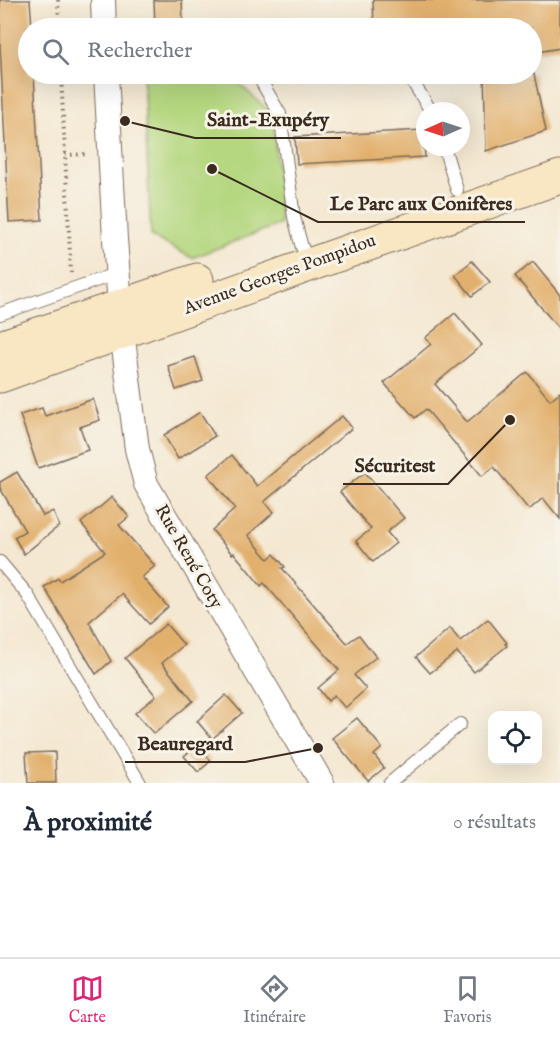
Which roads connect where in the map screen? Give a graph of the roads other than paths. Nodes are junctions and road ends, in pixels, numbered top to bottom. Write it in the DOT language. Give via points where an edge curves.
graph roads {
  1 [pos="103,0"];
  2 [pos="104,18"];
  3 [pos="107,84"];
  4 [pos="263,84"];
  5 [pos="414,84"];
  6 [pos="425,102"];
  7 [pos="560,153"];
  8 [pos="447,156"];
  9 [pos="560,177"];
  10 [pos="457,190"];
  11 [pos="305,254"];
  12 [pos="117,273"];
  13 [pos="0,314"];
  14 [pos="122,319"];
  15 [pos="0,347"];
  16 [pos="0,365"];
  17 [pos="0,376"];
  18 [pos="0,562"];
  19 [pos="460,724"];
  20 [pos="140,783"];
  21 [pos="322,783"];
  22 [pos="390,783"];
  1 -- 2 [label="street"];
  3 -- 12 [label="street, Rue René Coty"];
  4 -- 11 [label="lane" via="280,114 294,218"];
  5 -- 6 [label="lane"];
  7 -- 10 [label="main road, Avenue Georges Pompidou"];
  8 -- 10 [label="lane"];
  9 -- 11 [label="main road, Avenue Georges Pompidou"];
  10 -- 11 [label="main road, Avenue Georges Pompidou"];
  11 -- 14 [label="main road, Avenue Georges Pompidou"];
  12 -- 13 [label="lane"];
  12 -- 14 [label="street, Rue René Coty"];
  14 -- 15 [label="main road, Avenue Georges Pompidou" via="62,325"];
  14 -- 16 [label="main road"];
  14 -- 17 [label="main road, Avenue Georges Pompidou"];
  14 -- 21 [label="street, Rue René Coty" via="137,449 146,484"];
  18 -- 20 [label="lane" via="27,594"];
  19 -- 22 [label="lane"];
}
